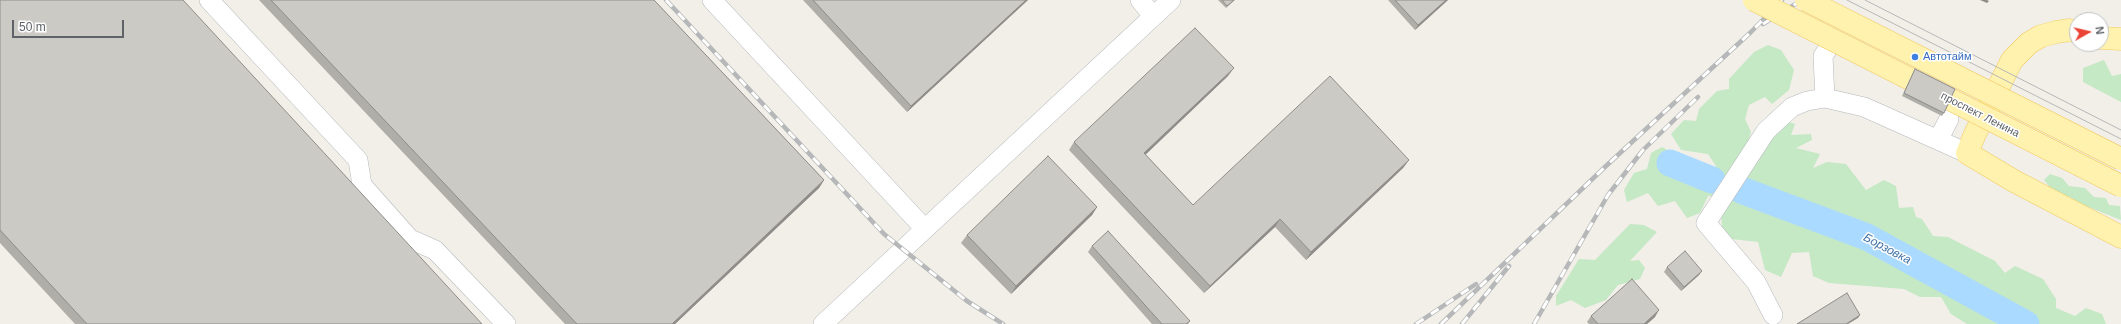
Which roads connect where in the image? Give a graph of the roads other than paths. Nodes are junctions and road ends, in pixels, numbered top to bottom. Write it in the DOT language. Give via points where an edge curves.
graph roads {
  1 [pos="208,0"];
  2 [pos="712,0"];
  3 [pos="1140,0"];
  4 [pos="1171,0"];
  5 [pos="1754,0"];
  6 [pos="1806,0"];
  7 [pos="1153,16"];
  8 [pos="2069,32"];
  9 [pos="2109,38"];
  10 [pos="2121,39"];
  11 [pos="1827,50"];
  12 [pos="1825,98"];
  13 [pos="1949,119"];
  14 [pos="1938,140"];
  15 [pos="1967,152"];
  16 [pos="2121,159"];
  17 [pos="2121,186"];
  18 [pos="924,228"];
  19 [pos="2121,237"];
  20 [pos="1773,316"];
  21 [pos="506,324"];
  22 [pos="823,324"];
  1 -- 21 [label="street" via="358,160 362,184 410,239 435,250"];
  2 -- 18 [label="street"];
  3 -- 7 [label="street"];
  4 -- 7 [label="street"];
  5 -- 17 [label="main road, проспект Ленина, bridge"];
  6 -- 16 [label="main road, bridge"];
  7 -- 18 [label="street"];
  8 -- 15 [label="main road" via="2041,36 2029,43 2012,60"];
  9 -- 10 [label="main road"];
  11 -- 12 [label="street" via="1823,56"];
  12 -- 14 [label="street" via="1864,106"];
  12 -- 20 [label="street" via="1792,107 1766,131 1706,223 1756,282"];
  13 -- 14 [label="street"];
  14 -- 15 [label="street"];
  15 -- 19 [label="main road" via="2014,181"];
  18 -- 22 [label="street"];
}
